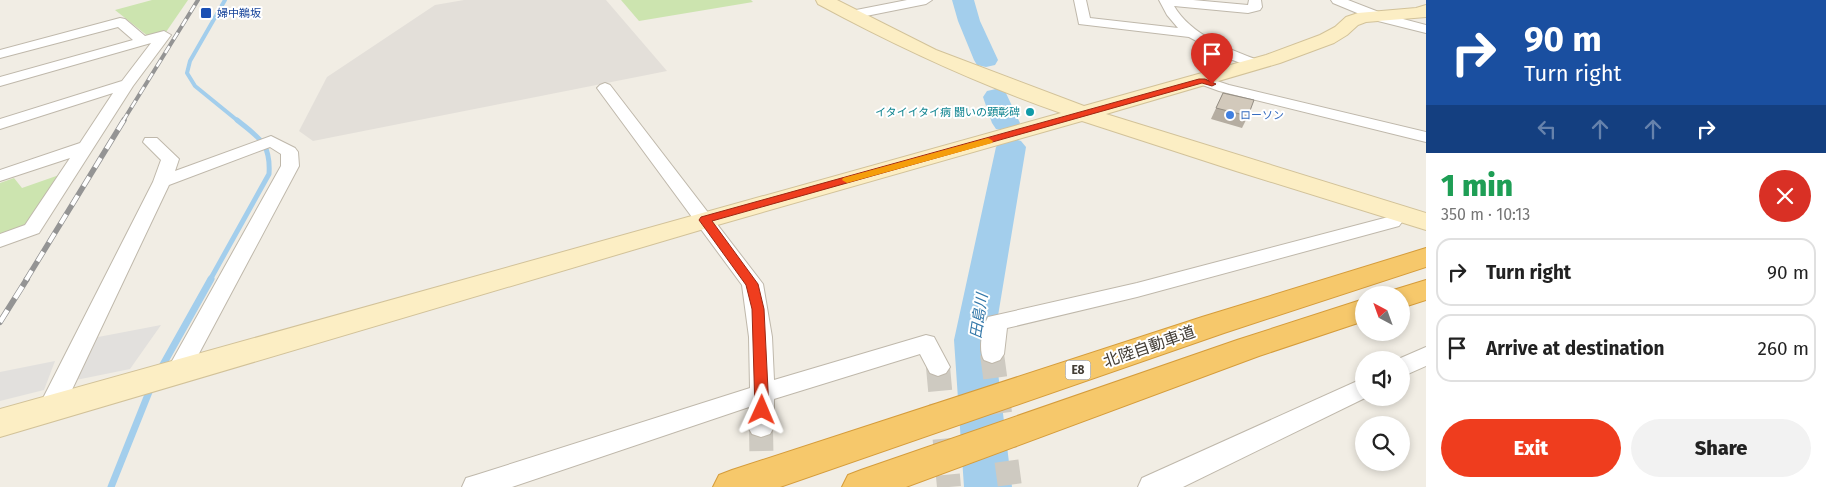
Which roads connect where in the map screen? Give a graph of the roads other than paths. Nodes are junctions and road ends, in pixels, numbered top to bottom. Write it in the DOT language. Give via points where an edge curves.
graph roads {
  1 [pos="824,0"];
  2 [pos="926,0"];
  3 [pos="1080,0"];
  4 [pos="1255,0"];
  5 [pos="1337,0"];
  6 [pos="1165,1"];
  7 [pos="892,3"];
  8 [pos="1426,10"];
  9 [pos="851,15"];
  10 [pos="1379,17"];
  11 [pos="1426,29"];
  12 [pos="1191,33"];
  13 [pos="143,41"];
  14 [pos="0,54"];
  15 [pos="1256,64"];
  16 [pos="1202,80"];
  17 [pos="0,82"];
  18 [pos="127,84"];
  19 [pos="605,88"];
  20 [pos="1086,114"];
  21 [pos="0,124"];
  22 [pos="1426,137"];
  23 [pos="151,142"];
  24 [pos="87,146"];
  25 [pos="0,176"];
  26 [pos="162,182"];
  27 [pos="705,220"];
  28 [pos="1392,222"];
  29 [pos="1426,222"];
  30 [pos="0,241"];
  31 [pos="1426,257"];
  32 [pos="1426,290"];
  33 [pos="1410,295"];
  34 [pos="1355,313"];
  35 [pos="992,354"];
  36 [pos="1426,356"];
  37 [pos="1410,364"];
  38 [pos="938,367"];
  39 [pos="180,370"];
  40 [pos="1355,390"];
  41 [pos="763,393"];
  42 [pos="51,408"];
  43 [pos="0,423"];
  44 [pos="761,427"];
  45 [pos="476,487"];
  46 [pos="732,487"];
  47 [pos="861,487"];
  48 [pos="1152,487"];
  1 -- 9 [label="street"];
  2 -- 7 [label="street"];
  3 -- 12 [label="street" via="1084,21"];
  4 -- 6 [label="street" via="1256,7 1248,9"];
  5 -- 10 [label="street"];
  6 -- 12 [label="street"];
  7 -- 9 [label="street"];
  8 -- 10 [label="street" via="1420,14"];
  9 -- 20 [label="street" via="946,61"];
  10 -- 11 [label="street"];
  10 -- 15 [label="street" via="1364,16 1327,39"];
  12 -- 15 [label="street"];
  13 -- 14 [label="street" via="120,22"];
  13 -- 17 [label="street"];
  13 -- 18 [label="street" via="164,35"];
  15 -- 16 [label="street"];
  16 -- 20 [label="street"];
  16 -- 22 [label="street"];
  18 -- 21 [label="street"];
  18 -- 24 [label="street"];
  19 -- 27 [label="street"];
  20 -- 27 [label="street"];
  20 -- 29 [label="street"];
  23 -- 26 [label="street" via="170,159"];
  24 -- 25 [label="street"];
  24 -- 30 [label="street" via="32,229"];
  26 -- 39 [label="street" via="271,141 288,152 290,166"];
  26 -- 42 [label="street"];
  27 -- 39 [label="street"];
  27 -- 41 [label="street" via="752,284 758,309"];
  28 -- 35 [label="street" via="1137,290 996,323"];
  31 -- 46 [label="highway, 北陸自動車道 / E8" via="1212,325"];
  32 -- 33 [label="highway"];
  34 -- 47 [label="highway"];
  36 -- 37 [label="street"];
  38 -- 41 [label="street" via="926,343"];
  39 -- 42 [label="street"];
  40 -- 48 [label="street"];
  41 -- 44 [label="street"];
  41 -- 45 [label="street"];
  42 -- 43 [label="street"];
}
